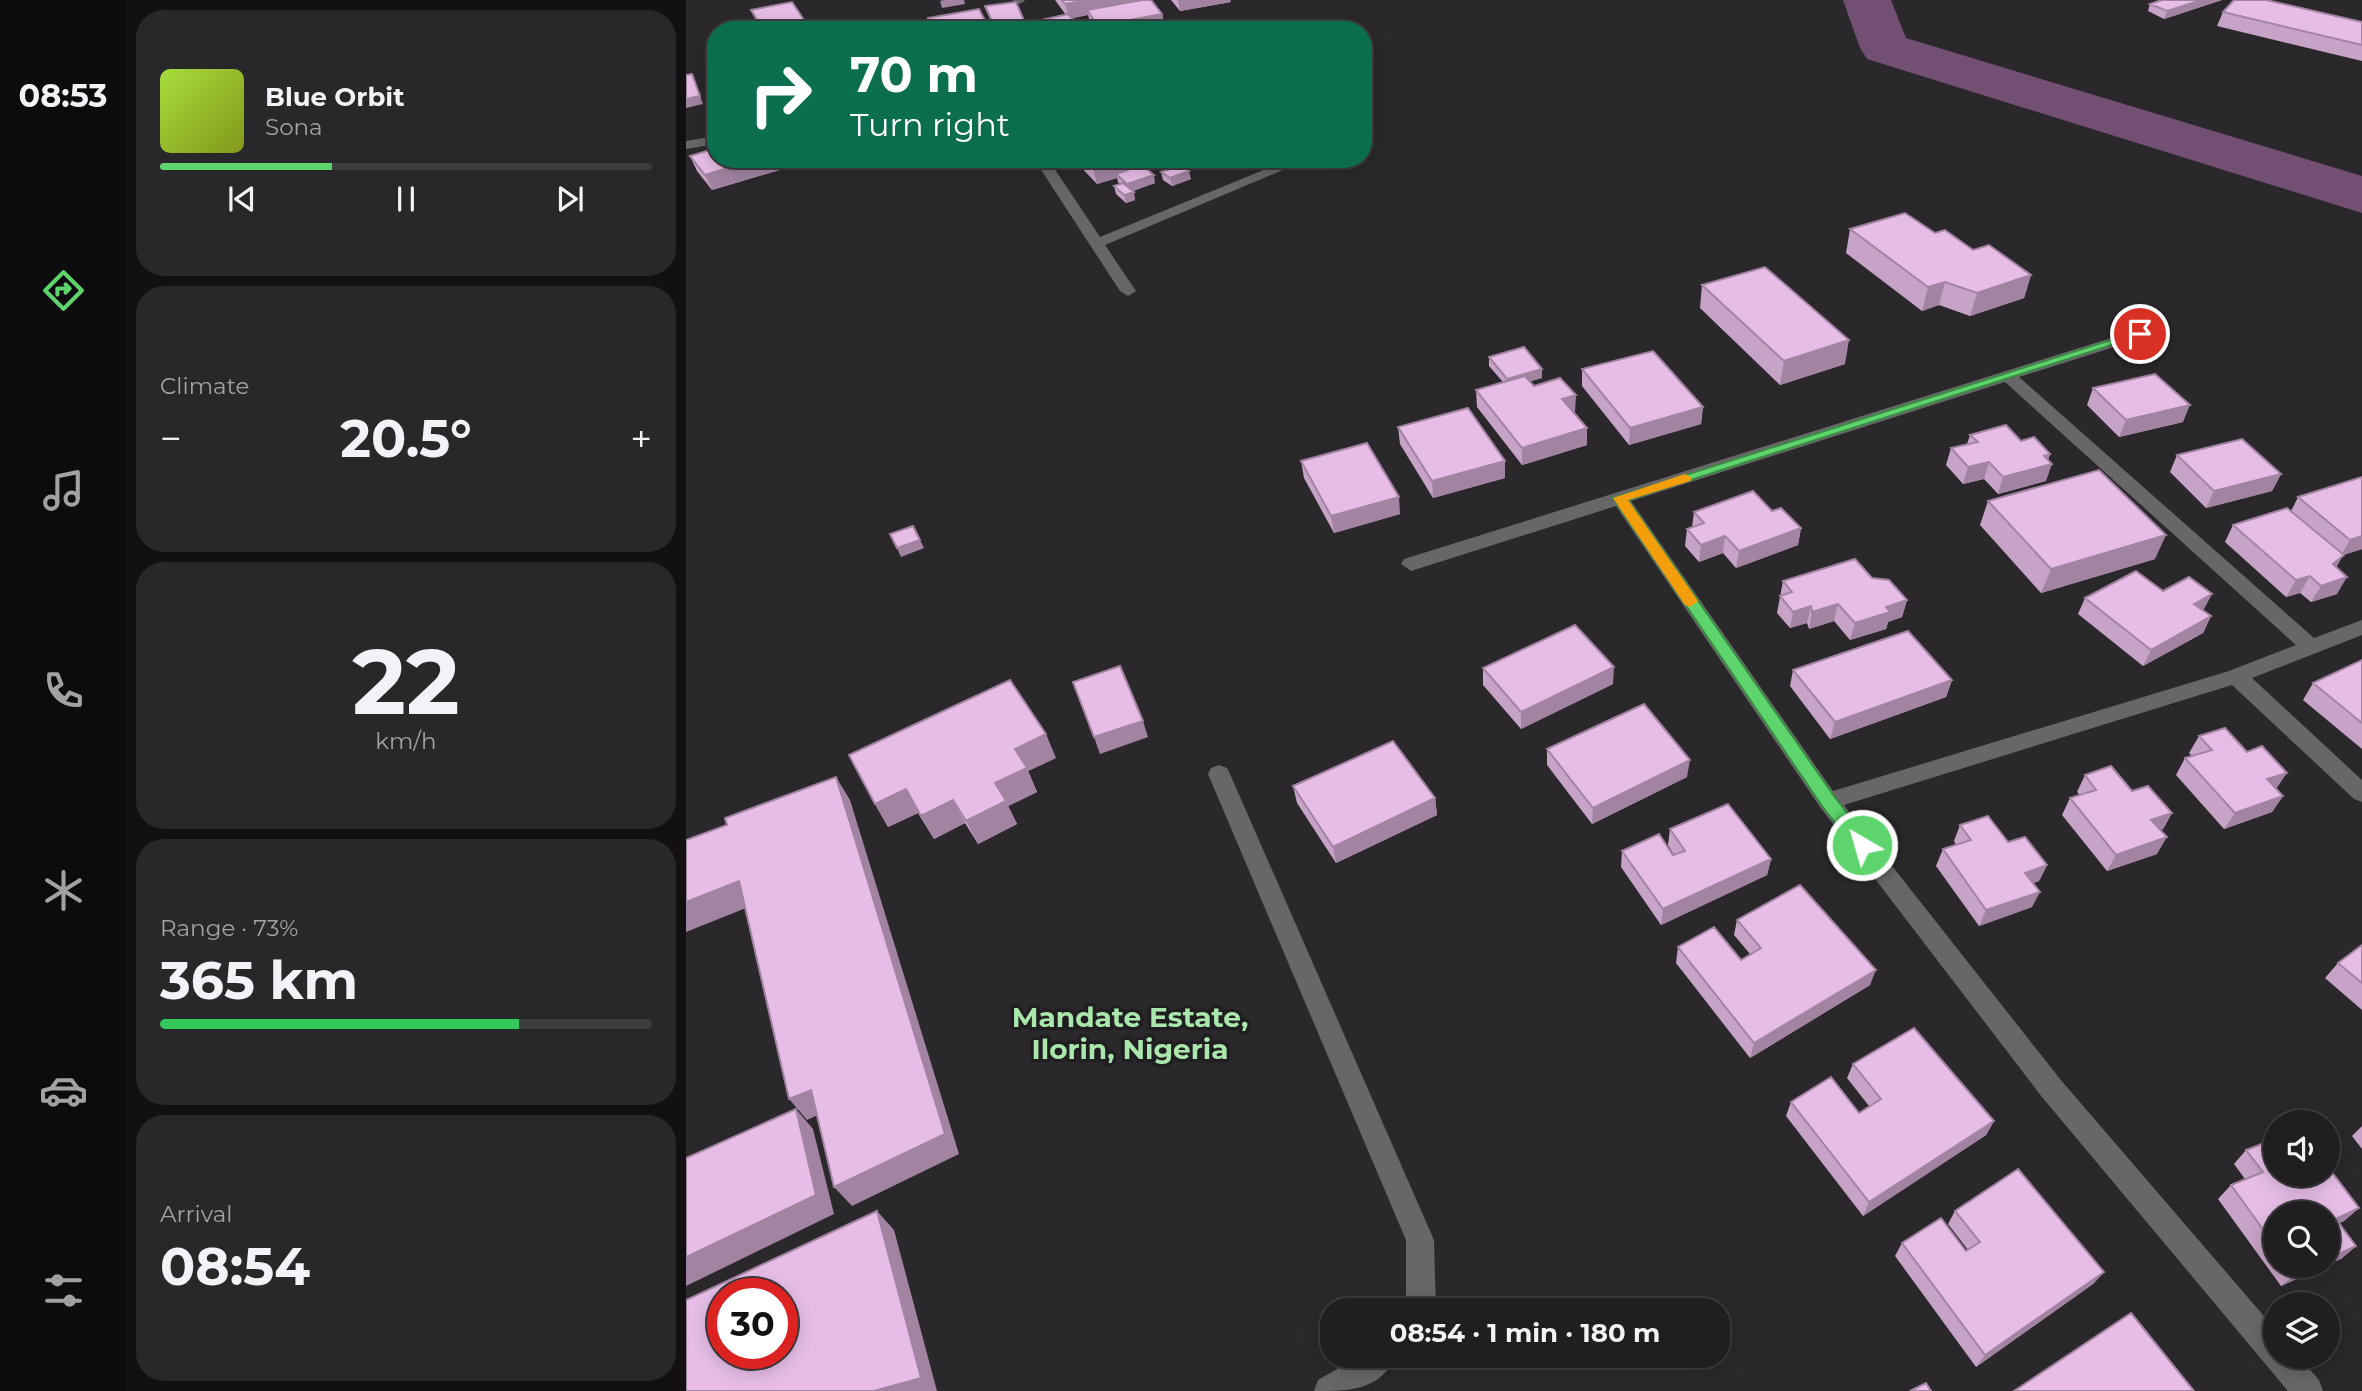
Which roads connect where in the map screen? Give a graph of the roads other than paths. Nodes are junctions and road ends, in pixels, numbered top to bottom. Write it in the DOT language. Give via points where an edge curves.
graph roads {
  1 [pos="707,142"];
  2 [pos="686,145"];
  3 [pos="1047,168"];
  4 [pos="1280,168"];
  5 [pos="1096,244"];
  6 [pos="1128,291"];
  7 [pos="2140,334"];
  8 [pos="2009,377"];
  9 [pos="1619,498"];
  10 [pos="1410,564"];
  11 [pos="2362,627"];
  12 [pos="2311,646"];
  13 [pos="2236,676"];
  14 [pos="1219,774"];
  15 [pos="2362,793"];
  16 [pos="1828,801"];
  17 [pos="1421,1298"];
  18 [pos="2263,1338"];
  19 [pos="1368,1368"];
  20 [pos="2290,1369"];
  21 [pos="1329,1391"];
  22 [pos="2308,1391"];
  1 -- 2 [label="street"];
  3 -- 5 [label="street"];
  4 -- 5 [label="street"];
  5 -- 6 [label="street"];
  7 -- 8 [label="street"];
  8 -- 9 [label="street"];
  8 -- 12 [label="street"];
  9 -- 10 [label="street"];
  9 -- 16 [label="street"];
  11 -- 12 [label="street"];
  12 -- 13 [label="street"];
  13 -- 15 [label="street"];
  13 -- 16 [label="street"];
  14 -- 17 [label="street" via="1420,1240"];
  16 -- 18 [label="street" via="2051,1088"];
  19 -- 21 [label="street"];
  20 -- 22 [label="street"];
}
